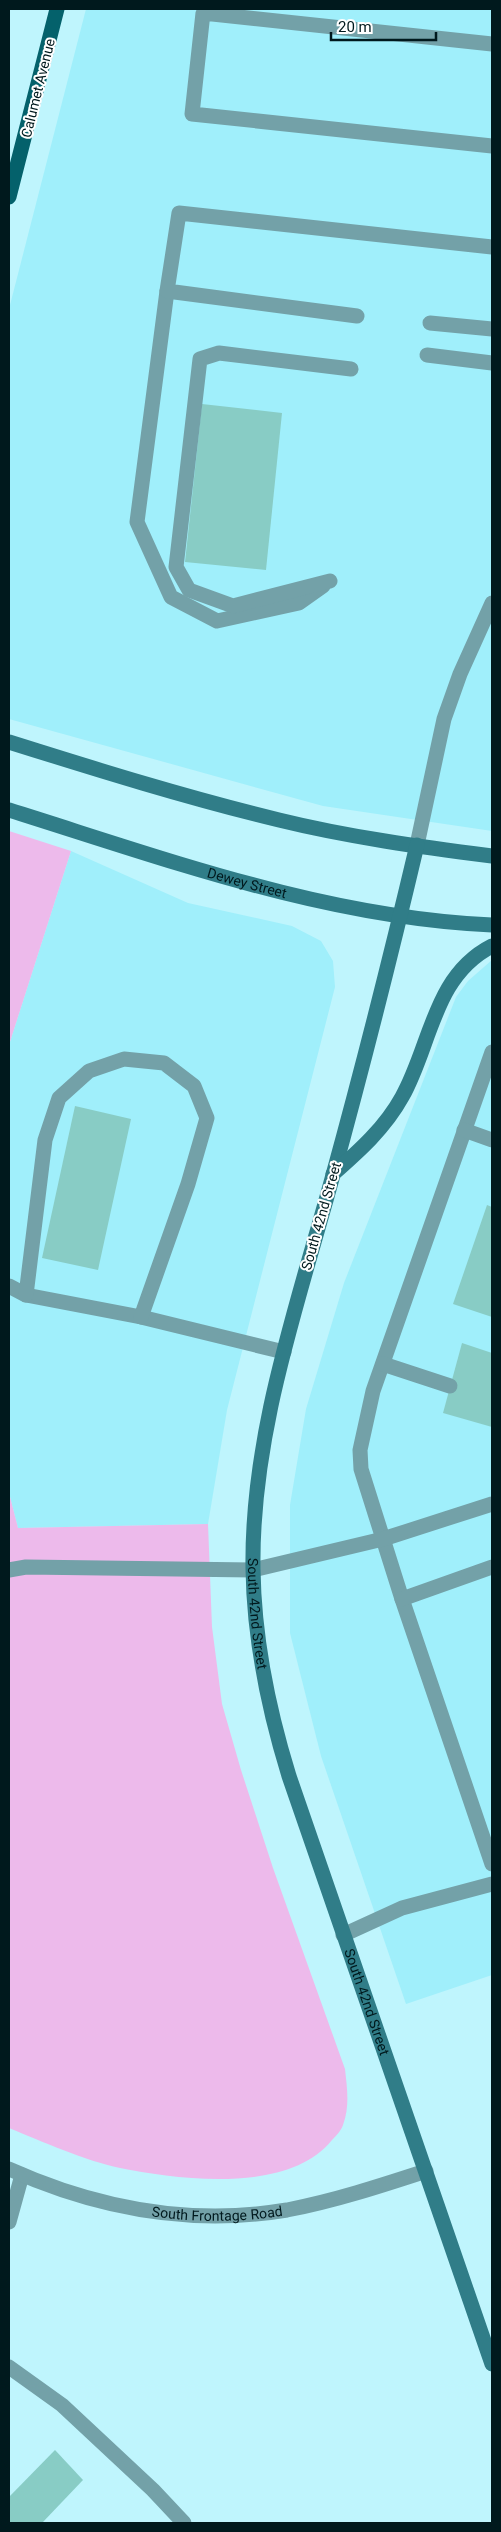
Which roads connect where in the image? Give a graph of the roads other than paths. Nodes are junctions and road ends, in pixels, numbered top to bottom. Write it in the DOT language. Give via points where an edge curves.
graph roads {
  1 [pos="57,9"];
  2 [pos="492,44"];
  3 [pos="492,146"];
  4 [pos="9,197"];
  5 [pos="492,247"];
  6 [pos="166,291"];
  7 [pos="357,316"];
  8 [pos="430,323"];
  9 [pos="492,329"];
  10 [pos="427,355"];
  11 [pos="492,363"];
  12 [pos="351,369"];
  13 [pos="492,603"];
  14 [pos="9,742"];
  15 [pos="9,810"];
  16 [pos="417,845"];
  17 [pos="492,856"];
  18 [pos="400,917"];
  19 [pos="492,926"];
  20 [pos="492,946"];
  21 [pos="492,1052"];
  22 [pos="464,1130"];
  23 [pos="492,1140"];
  24 [pos="333,1174"];
  25 [pos="9,1286"];
  26 [pos="26,1295"];
  27 [pos="141,1317"];
  28 [pos="284,1352"];
  29 [pos="383,1364"];
  30 [pos="450,1386"];
  31 [pos="492,1504"];
  32 [pos="383,1539"];
  33 [pos="492,1567"];
  34 [pos="9,1570"];
  35 [pos="253,1570"];
  36 [pos="402,1599"];
  37 [pos="492,1864"];
  38 [pos="492,1884"];
  39 [pos="343,1935"];
  40 [pos="426,2171"];
  41 [pos="15,2172"];
  42 [pos="9,2222"];
  43 [pos="492,2364"];
  44 [pos="9,2367"];
  45 [pos="184,2523"];
  1 -- 4 [label="main road, Calumet Avenue"];
  2 -- 3 [label="street" via="203,13 192,114"];
  5 -- 6 [label="street" via="179,213"];
  6 -- 7 [label="street"];
  6 -- 12 [label="street" via="137,522 171,597 217,621 299,603 330,581 233,606 189,590 176,567 200,359 218,353"];
  8 -- 9 [label="street"];
  10 -- 11 [label="street"];
  13 -- 16 [label="street" via="444,719"];
  14 -- 16 [label="street" via="111,775 280,820"];
  15 -- 18 [label="street, Dewey Street" via="256,885 333,905"];
  16 -- 17 [label="street"];
  16 -- 18 [label="street, South 42nd Street"];
  18 -- 19 [label="street, Dewey Street"];
  18 -- 24 [label="street, South 42nd Street"];
  20 -- 24 [label="street" via="468,964 440,1001 407,1088 395,1109 368,1142"];
  21 -- 22 [label="street"];
  22 -- 23 [label="street"];
  22 -- 29 [label="street"];
  24 -- 28 [label="street, South 42nd Street"];
  25 -- 26 [label="street"];
  26 -- 27 [label="street"];
  26 -- 27 [label="street" via="45,1140 59,1098 89,1071 124,1058 164,1063 194,1086 207,1118 188,1184"];
  27 -- 28 [label="street"];
  28 -- 35 [label="street, South 42nd Street" via="261,1465"];
  29 -- 30 [label="street"];
  29 -- 32 [label="street" via="373,1391 360,1450 360,1469"];
  31 -- 32 [label="street"];
  32 -- 35 [label="street"];
  32 -- 36 [label="street"];
  33 -- 36 [label="street"];
  34 -- 35 [label="street" via="26,1567"];
  35 -- 39 [label="street, South 42nd Street" via="259,1656 275,1729"];
  36 -- 37 [label="street"];
  38 -- 39 [label="street" via="402,1908"];
  39 -- 40 [label="street, South 42nd Street"];
  40 -- 41 [label="street, South Frontage Road" via="311,2205 234,2216 172,2214 108,2205"];
  40 -- 43 [label="street, South 42nd Street"];
  41 -- 42 [label="street"];
  44 -- 45 [label="street" via="62,2405"];
}
